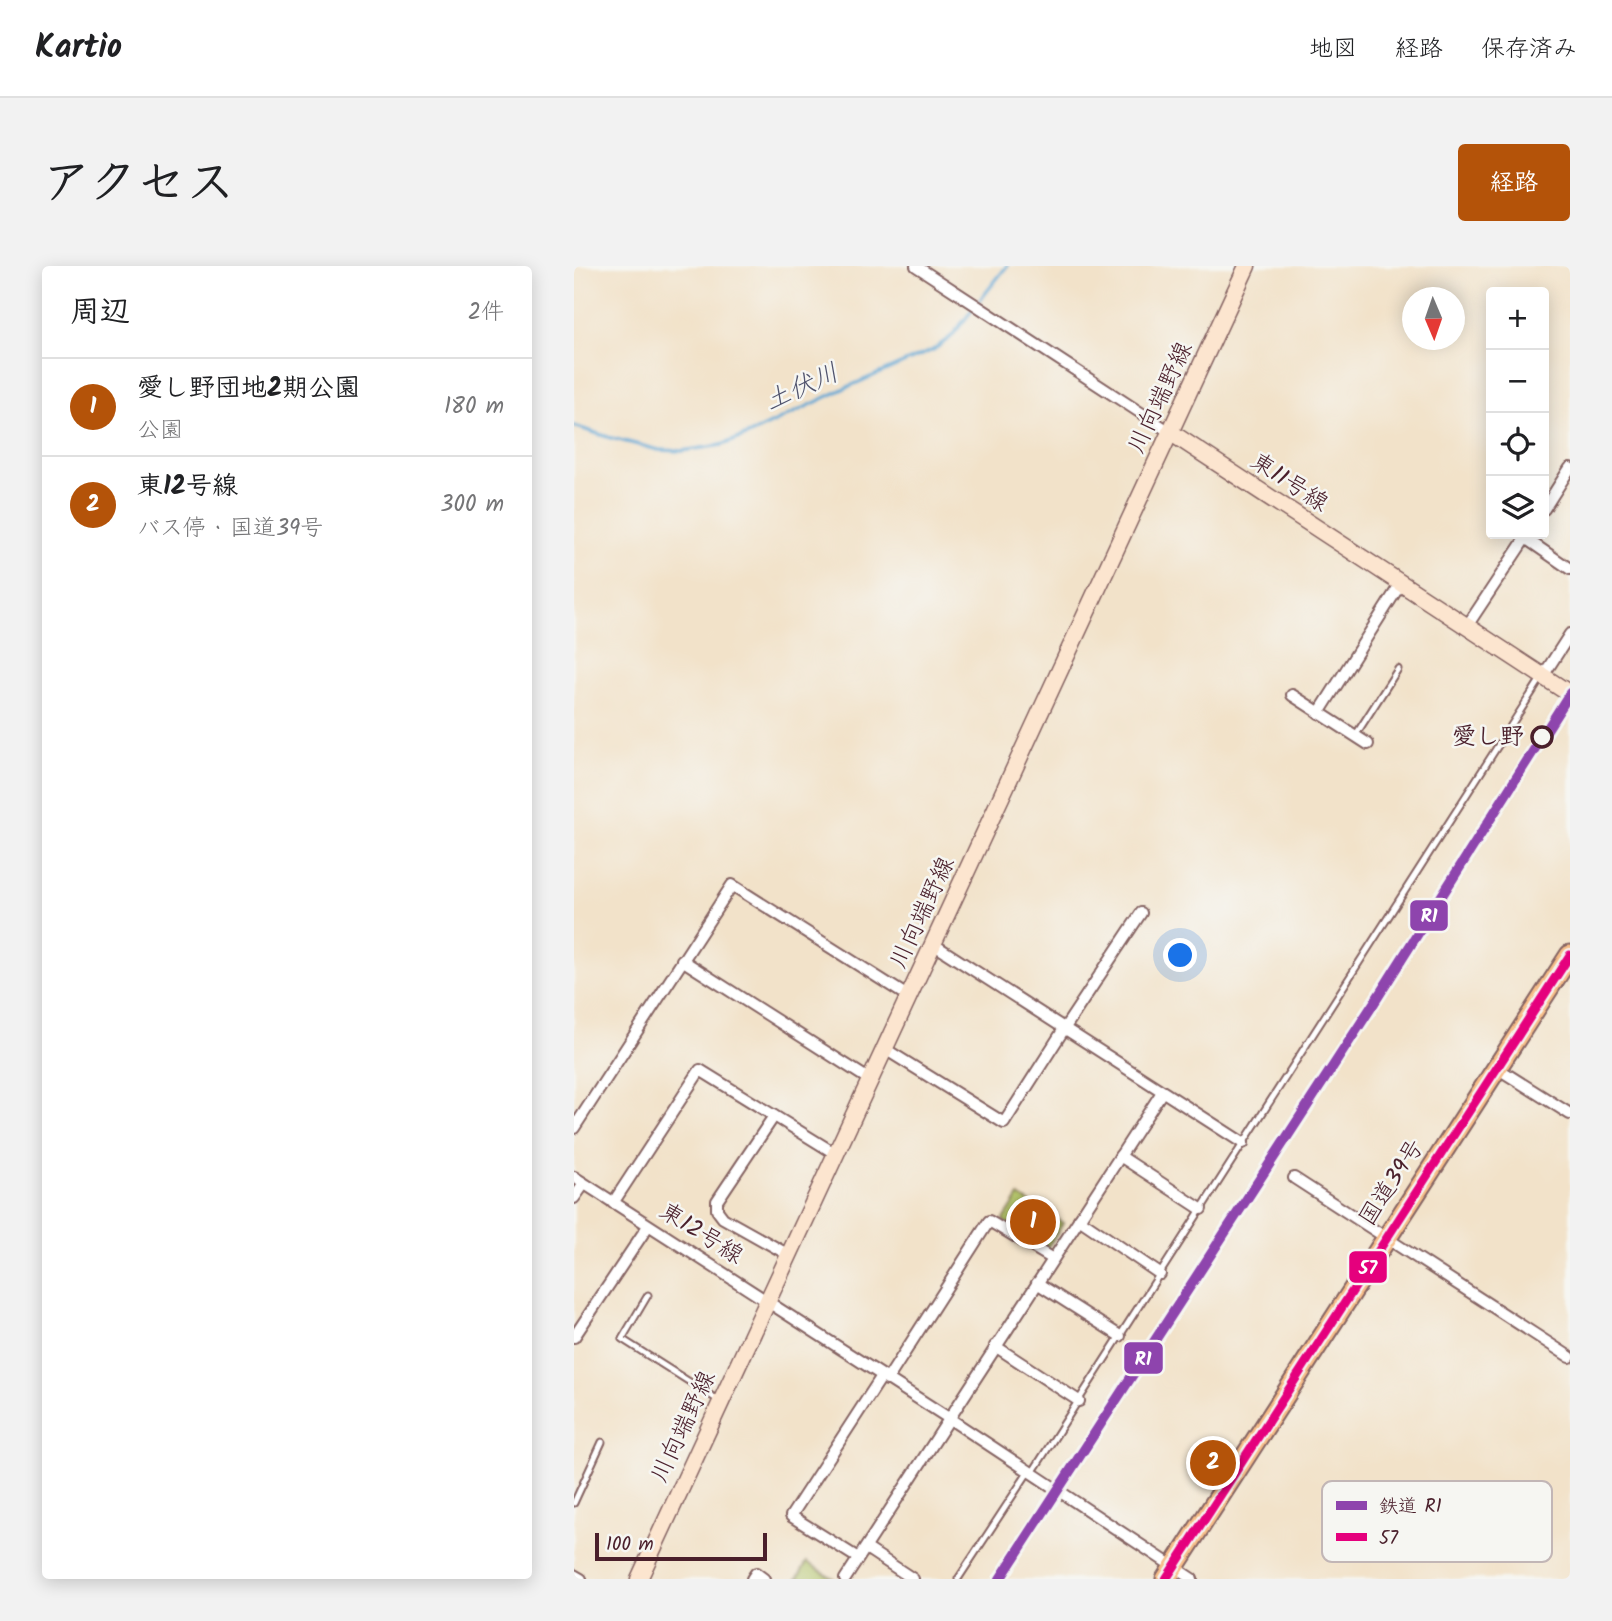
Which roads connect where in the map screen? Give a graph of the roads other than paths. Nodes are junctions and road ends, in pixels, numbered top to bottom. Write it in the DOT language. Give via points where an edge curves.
graph roads {
  1 [pos="916,266"];
  2 [pos="1247,266"];
  3 [pos="1170,432"];
  4 [pos="1570,468"];
  5 [pos="1549,501"];
  6 [pos="1524,539"];
  7 [pos="1530,539"];
  8 [pos="1570,569"];
  9 [pos="1401,583"];
  10 [pos="1467,626"];
  11 [pos="1570,634"];
  12 [pos="1398,669"];
  13 [pos="1543,676"];
  14 [pos="1570,694"];
  15 [pos="1292,695"];
  16 [pos="1319,713"];
  17 [pos="1355,736"];
  18 [pos="1368,744"];
  19 [pos="1141,912"];
  20 [pos="933,944"];
  21 [pos="1570,955"];
  22 [pos="682,960"];
  23 [pos="909,997"];
  24 [pos="1064,1029"];
  25 [pos="884,1049"];
  26 [pos="1497,1068"];
  27 [pos="870,1080"];
  28 [pos="1162,1092"];
  29 [pos="1570,1114"];
  30 [pos="774,1116"];
  31 [pos="574,1128"];
  32 [pos="1243,1143"];
  33 [pos="836,1154"];
  34 [pos="1121,1156"];
  35 [pos="574,1177"];
  36 [pos="1294,1178"];
  37 [pos="584,1184"];
  38 [pos="574,1198"];
  39 [pos="613,1203"];
  40 [pos="1201,1209"];
  41 [pos="1079,1219"];
  42 [pos="648,1226"];
  43 [pos="1386,1237"];
  44 [pos="789,1255"];
  45 [pos="1053,1259"];
  46 [pos="1160,1274"];
  47 [pos="1037,1283"];
  48 [pos="648,1295"];
  49 [pos="767,1301"];
  50 [pos="1120,1336"];
  51 [pos="574,1337"];
  52 [pos="996,1346"];
  53 [pos="1570,1357"];
  54 [pos="885,1378"];
  55 [pos="1079,1401"];
  56 [pos="721,1402"];
  57 [pos="950,1419"];
  58 [pos="602,1442"];
  59 [pos="1031,1472"];
  60 [pos="574,1503"];
  61 [pos="866,1548"];
  62 [pos="858,1559"];
  63 [pos="1170,1573"];
  64 [pos="574,1575"];
  65 [pos="581,1579"];
  66 [pos="639,1579"];
  67 [pos="752,1579"];
  68 [pos="764,1579"];
  69 [pos="845,1579"];
  70 [pos="912,1579"];
  71 [pos="958,1579"];
  72 [pos="1192,1579"];
  1 -- 3 [label="street, 東11号線"];
  2 -- 3 [label="main road, 川向端野線"];
  3 -- 9 [label="main road, 東11号線"];
  3 -- 20 [label="main road, 川向端野線"];
  4 -- 5 [label="street"];
  6 -- 10 [label="street"];
  7 -- 8 [label="street"];
  9 -- 10 [label="main road, 東11号線"];
  9 -- 16 [label="street"];
  10 -- 13 [label="main road, 東11号線"];
  11 -- 13 [label="street"];
  12 -- 17 [label="lane"];
  13 -- 14 [label="main road, 東11号線"];
  13 -- 32 [label="lane"];
  15 -- 16 [label="street"];
  16 -- 17 [label="street"];
  17 -- 18 [label="street"];
  19 -- 24 [label="street"];
  20 -- 23 [label="main road, 川向端野線"];
  20 -- 24 [label="street"];
  21 -- 26 [label="highway, 国道39号"];
  22 -- 23 [label="street" via="732,885"];
  22 -- 27 [label="street"];
  22 -- 31 [label="street"];
  23 -- 25 [label="main road, 川向端野線"];
  24 -- 25 [label="street" via="1004,1123"];
  24 -- 28 [label="street"];
  25 -- 27 [label="main road, 川向端野線"];
  26 -- 29 [label="street"];
  26 -- 43 [label="highway, 国道39号"];
  27 -- 33 [label="main road, 川向端野線"];
  28 -- 32 [label="street"];
  28 -- 34 [label="street"];
  30 -- 33 [label="street"];
  30 -- 39 [label="street" via="700,1070"];
  30 -- 44 [label="street" via="717,1201 717,1210"];
  32 -- 40 [label="lane"];
  33 -- 44 [label="main road, 川向端野線"];
  34 -- 40 [label="street"];
  34 -- 41 [label="street"];
  35 -- 37 [label="street, 東12号線"];
  36 -- 43 [label="street"];
  37 -- 38 [label="street"];
  37 -- 39 [label="street, 東12号線"];
  39 -- 42 [label="street, 東12号線"];
  40 -- 46 [label="lane"];
  41 -- 45 [label="street"];
  41 -- 46 [label="street"];
  42 -- 49 [label="street, 東12号線"];
  42 -- 51 [label="street"];
  43 -- 53 [label="street"];
  43 -- 63 [label="highway, 国道39号"];
  44 -- 49 [label="main road, 川向端野線"];
  45 -- 47 [label="street"];
  45 -- 54 [label="street" via="989,1221"];
  46 -- 50 [label="lane"];
  47 -- 50 [label="street"];
  47 -- 52 [label="street"];
  48 -- 56 [label="lane" via="622,1339"];
  49 -- 54 [label="street, 東12号線"];
  49 -- 56 [label="main road, 川向端野線"];
  50 -- 55 [label="lane"];
  52 -- 55 [label="street"];
  52 -- 57 [label="street"];
  54 -- 57 [label="street, 東12号線"];
  54 -- 62 [label="street" via="791,1516"];
  55 -- 59 [label="lane"];
  56 -- 66 [label="main road, 川向端野線"];
  57 -- 59 [label="street, 東12号線"];
  57 -- 61 [label="street"];
  58 -- 60 [label="lane"];
  59 -- 63 [label="street, 東12号線"];
  59 -- 71 [label="lane"];
  61 -- 62 [label="street"];
  61 -- 70 [label="street"];
  62 -- 69 [label="street"];
  63 -- 72 [label="street, 東12号線"];
  64 -- 65 [label="street"];
  67 -- 68 [label="street" via="756,1573"];
}
